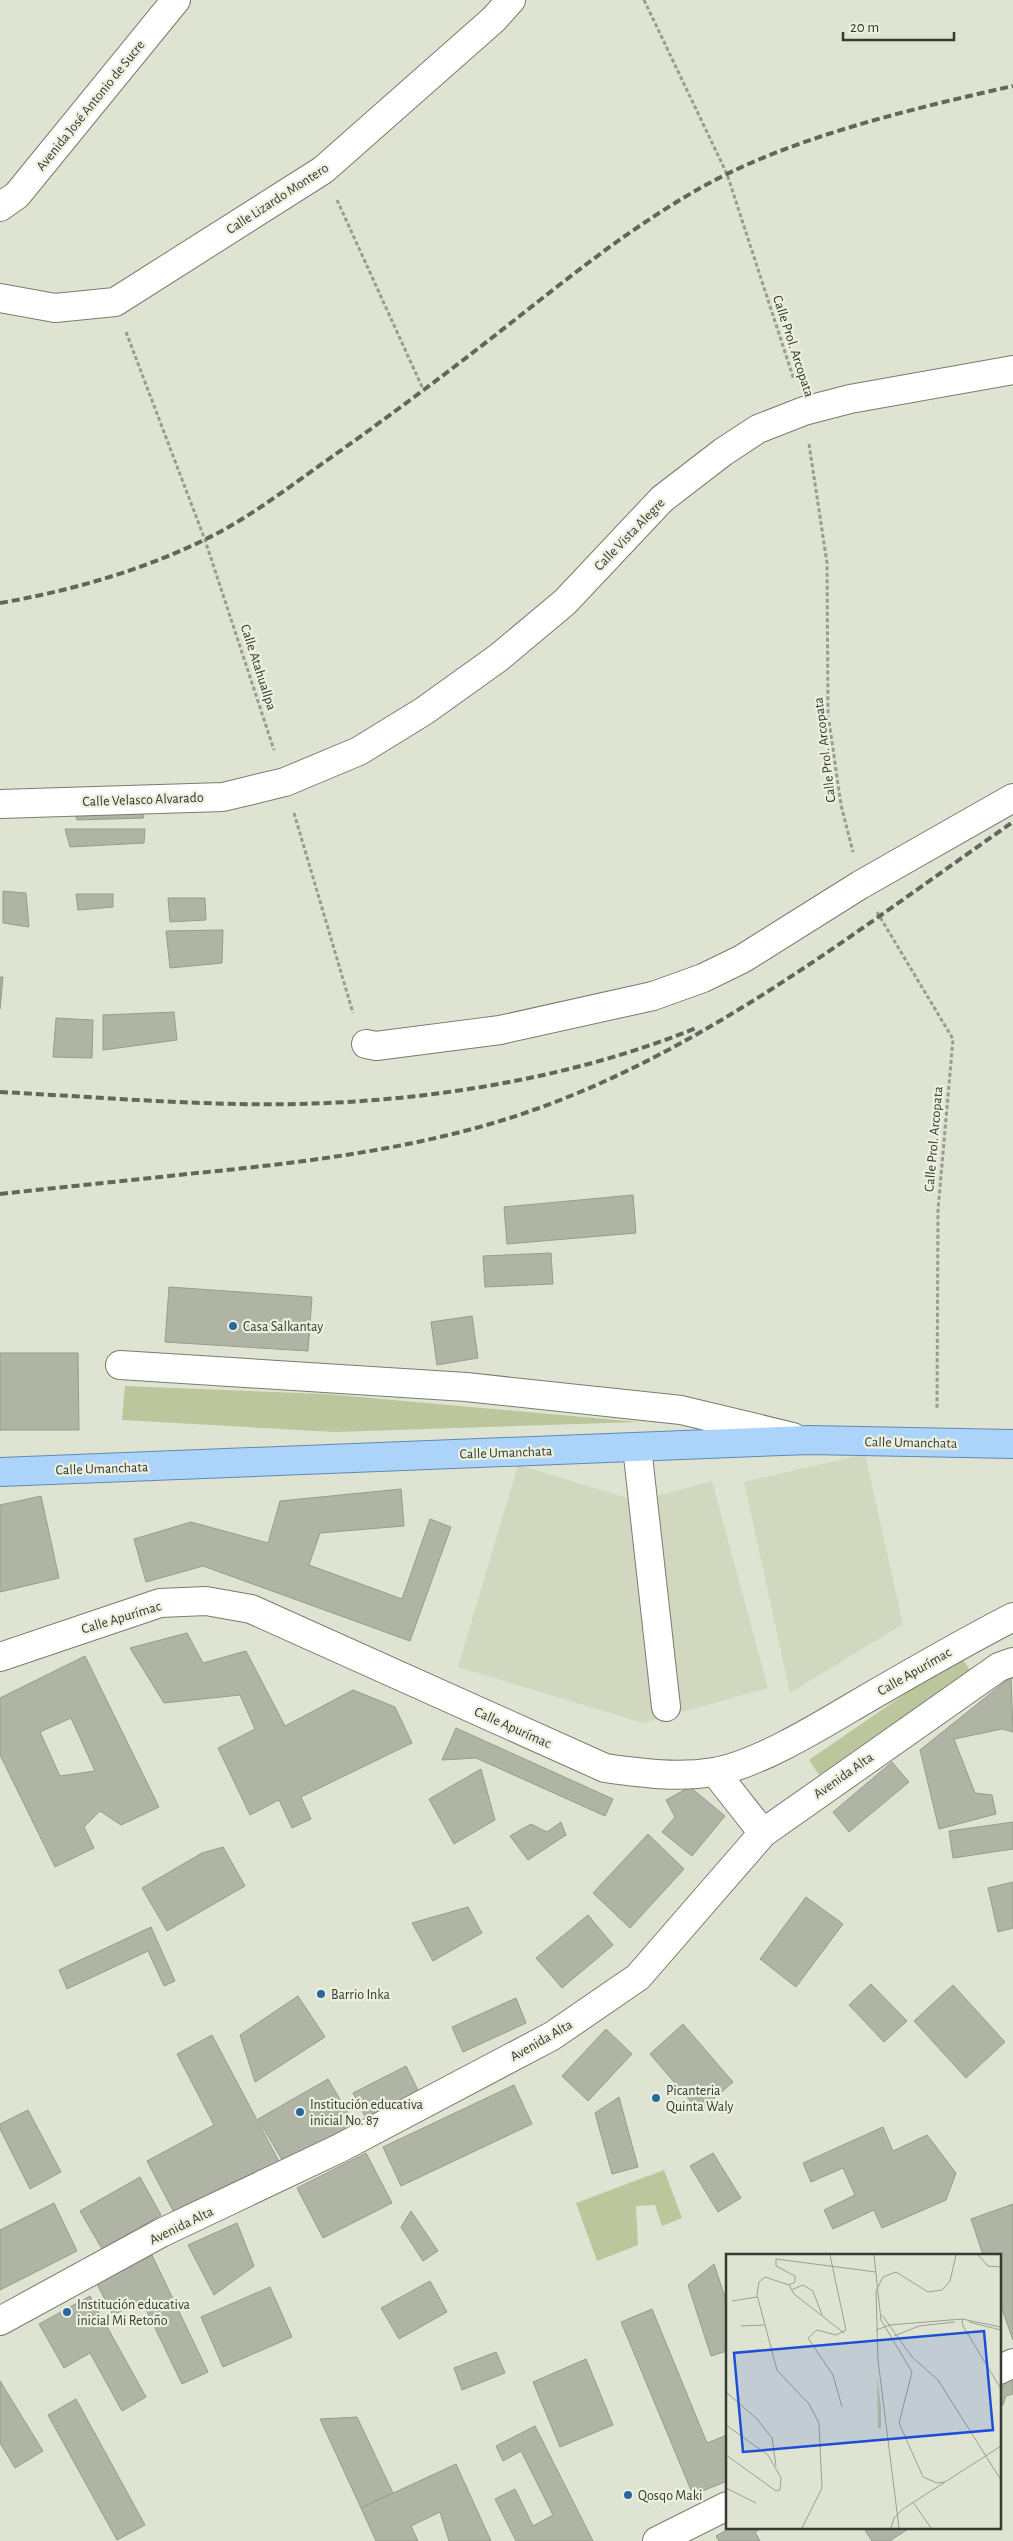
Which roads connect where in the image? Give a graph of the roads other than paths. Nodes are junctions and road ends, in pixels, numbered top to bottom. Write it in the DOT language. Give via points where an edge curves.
graph roads {
  1 [pos="176,0"];
  2 [pos="511,0"];
  3 [pos="0,207"];
  4 [pos="0,298"];
  5 [pos="1013,370"];
  6 [pos="285,782"];
  7 [pos="1013,798"];
  8 [pos="0,804"];
  9 [pos="366,1044"];
  10 [pos="120,1365"];
  11 [pos="809,1440"];
  12 [pos="1013,1444"];
  13 [pos="637,1447"];
  14 [pos="0,1472"];
  15 [pos="1013,1617"];
  16 [pos="0,1657"];
  17 [pos="1013,1662"];
  18 [pos="666,1707"];
  19 [pos="715,1772"];
  20 [pos="763,1833"];
  21 [pos="0,2321"];
  22 [pos="1013,2363"];
  23 [pos="1000,2370"];
  24 [pos="726,2506"];
  25 [pos="657,2541"];
  1 -- 3 [label="street, Avenida José Antonio de Sucre" via="17,195"];
  2 -- 4 [label="street, Calle Lizardo Montero" via="323,170 115,302 55,308"];
  5 -- 6 [label="street, Calle Vista Alegre" via="850,399 804,411 758,429 662,499 565,602 498,658 424,711 359,751"];
  6 -- 8 [label="street, Calle Velasco Alvarado" via="223,797"];
  7 -- 9 [label="street" via="860,885 742,959 703,978 653,996 500,1030 376,1046"];
  10 -- 11 [label="street" via="466,1386 680,1410"];
  11 -- 12 [label="main road, Calle Umanchata"];
  11 -- 13 [label="main road, Calle Umanchata"];
  13 -- 14 [label="main road, Calle Umanchata"];
  13 -- 18 [label="street"];
  15 -- 19 [label="street, Calle Apurímac" via="807,1733 738,1765"];
  16 -- 19 [label="street, Calle Apurímac" via="160,1603 206,1601 252,1609 605,1768 659,1776"];
  17 -- 20 [label="street, Avenida Alta" via="999,1667"];
  19 -- 20 [label="street"];
  20 -- 21 [label="street, Avenida Alta" via="638,1977 552,2036 340,2148 162,2234"];
  22 -- 23 [label="street"];
  24 -- 25 [label="street"];
}
